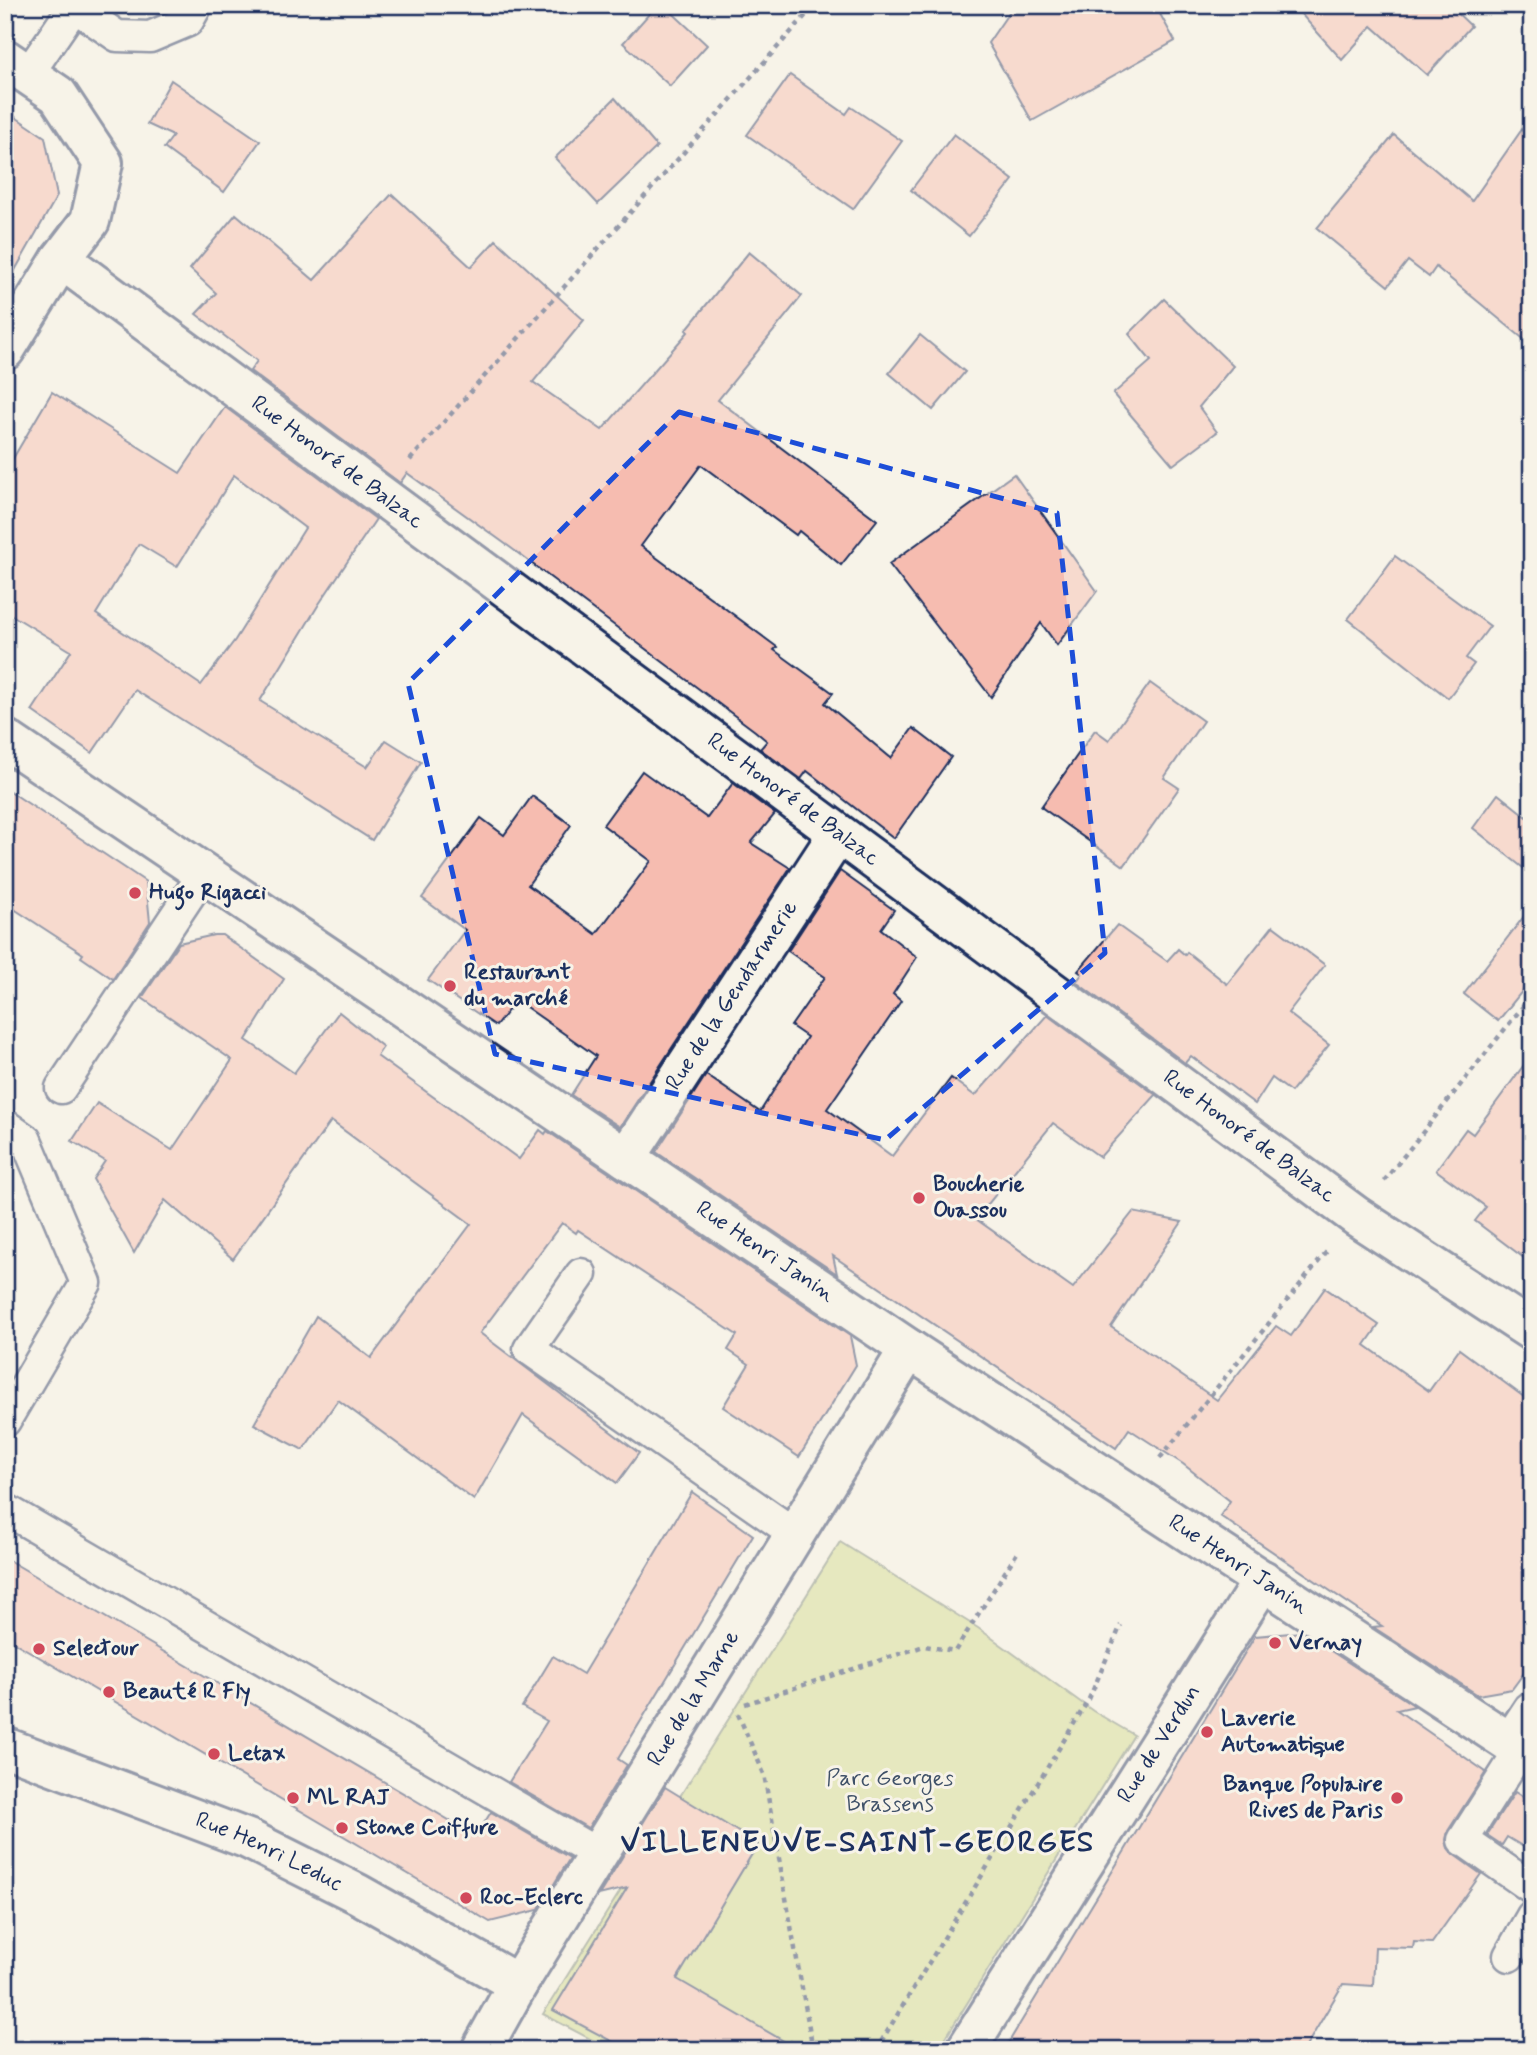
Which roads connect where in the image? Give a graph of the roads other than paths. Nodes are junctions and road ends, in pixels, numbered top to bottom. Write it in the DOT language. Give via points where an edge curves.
graph roads {
  1 [pos="197,5"];
  2 [pos="73,6"];
  3 [pos="17,67"];
  4 [pos="61,259"];
  5 [pos="5,350"];
  6 [pos="5,739"];
  7 [pos="838,834"];
  8 [pos="204,873"];
  9 [pos="61,1088"];
  10 [pos="5,1125"];
  11 [pos="626,1158"];
  12 [pos="581,1274"];
  13 [pos="1532,1331"];
  14 [pos="909,1349"];
  15 [pos="5,1421"];
  16 [pos="5,1509"];
  17 [pos="795,1534"];
  18 [pos="1263,1580"];
  19 [pos="1532,1711"];
  20 [pos="5,1747"];
  21 [pos="1521,1750"];
  22 [pos="598,1854"];
  23 [pos="1532,1888"];
  24 [pos="1532,1916"];
  25 [pos="1509,1956"];
  26 [pos="518,1984"];
  27 [pos="481,2050"];
  28 [pos="966,2050"];
  1 -- 2 [label="lane" via="188,20 150,37 117,36"];
  2 -- 3 [label="lane"];
  3 -- 4 [label="street" via="58,95 103,163 90,221"];
  4 -- 5 [label="street"];
  4 -- 7 [label="street, Rue Honoré de Balzac"];
  6 -- 8 [label="street, Rue Henri Janin"];
  7 -- 11 [label="street, Rue de la Gendarmerie"];
  7 -- 13 [label="street, Rue Honoré de Balzac" via="1356,1216"];
  8 -- 9 [label="lane"];
  8 -- 11 [label="street, Rue Henri Janin"];
  10 -- 15 [label="lane" via="26,1140 86,1283"];
  11 -- 14 [label="street, Rue Henri Janin"];
  12 -- 17 [label="lane" via="529,1349"];
  14 -- 17 [label="street, Rue de la Marne"];
  14 -- 18 [label="street, Rue Henri Janin"];
  16 -- 22 [label="lane"];
  17 -- 22 [label="street, Rue de la Marne"];
  18 -- 21 [label="street, Rue Henri Janin"];
  18 -- 28 [label="street, Rue de Verdun"];
  19 -- 21 [label="street"];
  20 -- 26 [label="street, Rue Henri Leduc" via="248,1839 358,1894"];
  21 -- 23 [label="lane" via="1463,1840"];
  22 -- 26 [label="street, Rue de la Marne"];
  24 -- 25 [label="lane"];
  26 -- 27 [label="street, Rue de la Marne"];
}
